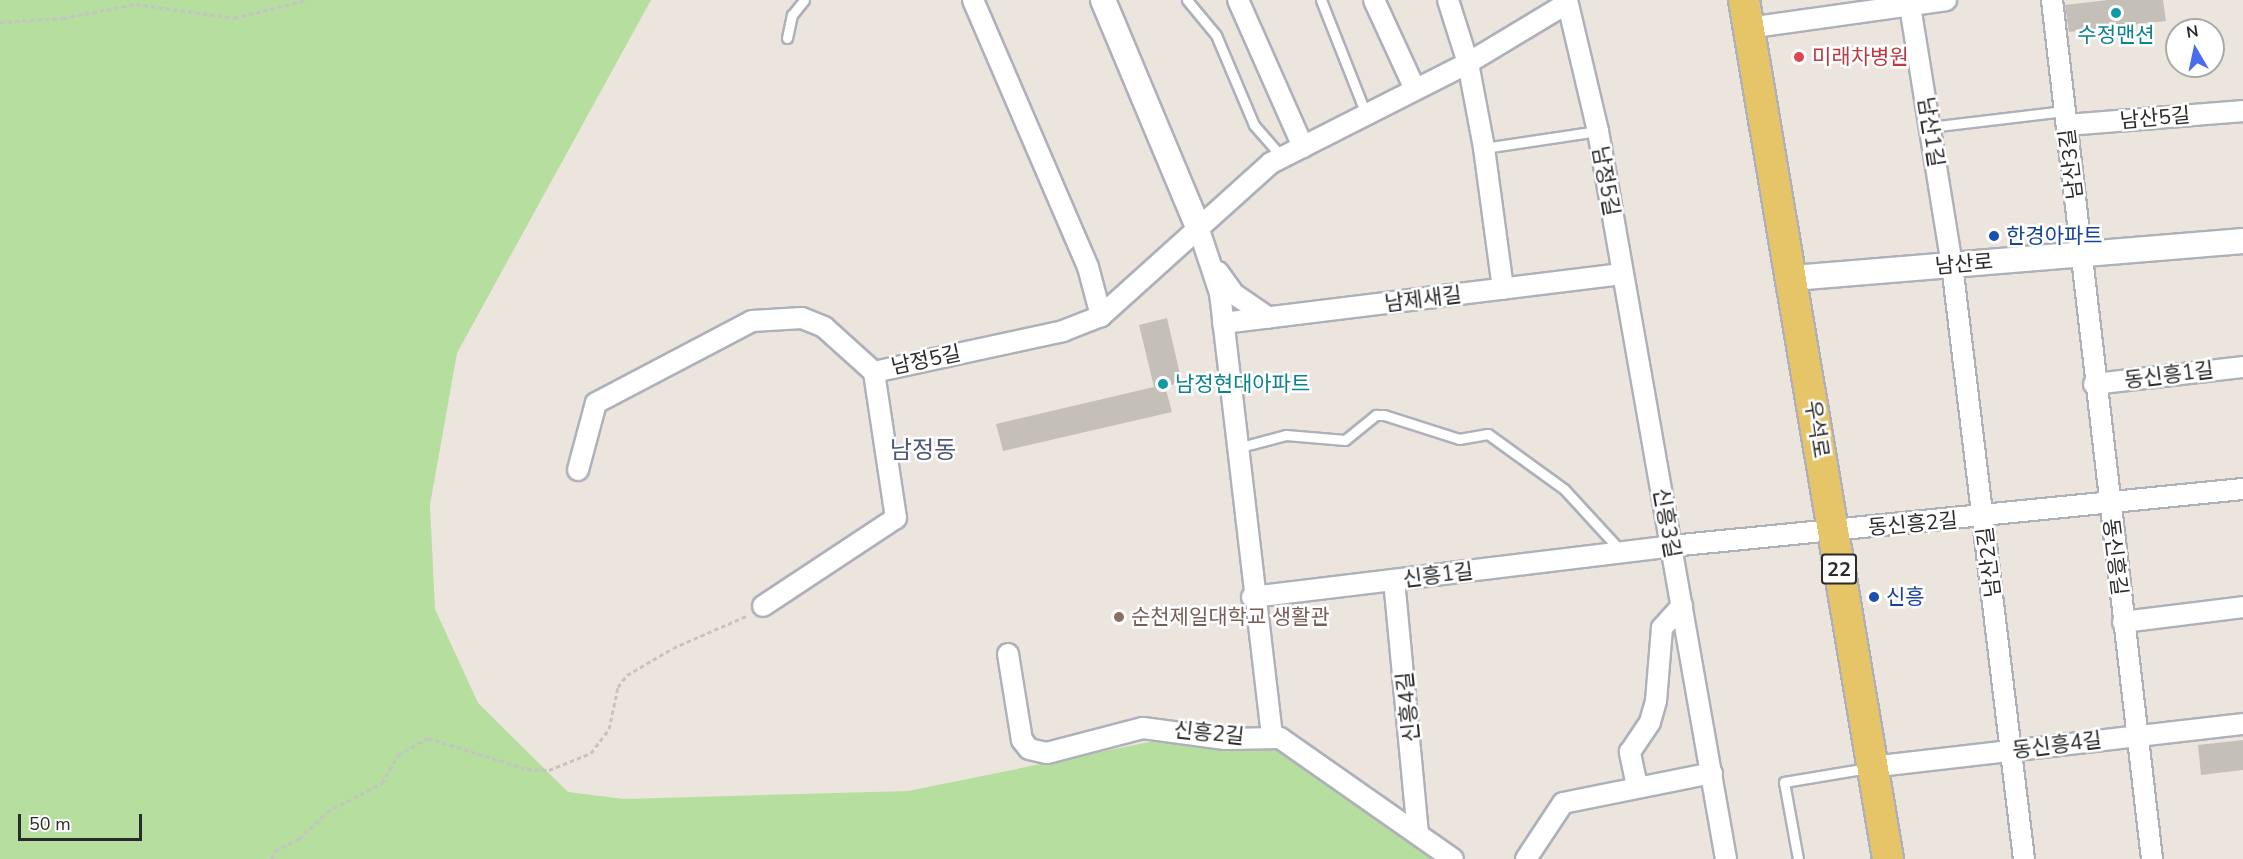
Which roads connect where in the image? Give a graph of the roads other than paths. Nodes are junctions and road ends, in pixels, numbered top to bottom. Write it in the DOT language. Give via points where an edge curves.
graph roads {
  1 [pos="804,0"];
  2 [pos="973,0"];
  3 [pos="1103,0"];
  4 [pos="1187,0"];
  5 [pos="1238,0"];
  6 [pos="1321,0"];
  7 [pos="1374,0"];
  8 [pos="1448,0"];
  9 [pos="1567,0"];
  10 [pos="1947,0"];
  11 [pos="2052,0"];
  12 [pos="1910,2"];
  13 [pos="1746,14"];
  14 [pos="787,38"];
  15 [pos="1468,63"];
  16 [pos="1414,87"];
  17 [pos="2243,111"];
  18 [pos="1366,114"];
  19 [pos="2066,118"];
  20 [pos="1930,127"];
  21 [pos="1598,131"];
  22 [pos="1303,147"];
  23 [pos="1484,148"];
  24 [pos="1282,157"];
  25 [pos="1198,227"];
  26 [pos="2243,241"];
  27 [pos="2082,254"];
  28 [pos="1213,264"];
  29 [pos="1952,265"];
  30 [pos="1622,274"];
  31 [pos="1793,278"];
  32 [pos="1503,289"];
  33 [pos="1101,316"];
  34 [pos="1269,318"];
  35 [pos="1223,323"];
  36 [pos="2243,367"];
  37 [pos="874,372"];
  38 [pos="2094,384"];
  39 [pos="1234,449"];
  40 [pos="578,470"];
  41 [pos="2243,489"];
  42 [pos="2109,504"];
  43 [pos="1984,517"];
  44 [pos="1833,531"];
  45 [pos="1672,546"];
  46 [pos="1623,553"];
  47 [pos="1394,580"];
  48 [pos="1252,597"];
  49 [pos="763,606"];
  50 [pos="1682,606"];
  51 [pos="2243,607"];
  52 [pos="2123,622"];
  53 [pos="1008,654"];
  54 [pos="2243,724"];
  55 [pos="2137,736"];
  56 [pos="1272,737"];
  57 [pos="2012,751"];
  58 [pos="1871,768"];
  59 [pos="1712,773"];
  60 [pos="1637,786"];
  61 [pos="1418,833"];
  62 [pos="1453,859"];
  63 [pos="1526,859"];
  64 [pos="1726,859"];
  65 [pos="1798,859"];
  66 [pos="1888,859"];
  67 [pos="2024,859"];
  68 [pos="2152,859"];
  1 -- 14 [label="lane" via="792,15"];
  2 -- 33 [label="street" via="1088,267"];
  3 -- 25 [label="street"];
  4 -- 24 [label="lane" via="1216,35 1254,125"];
  5 -- 22 [label="street"];
  6 -- 18 [label="lane"];
  7 -- 16 [label="street"];
  8 -- 15 [label="street"];
  9 -- 15 [label="street, 남정5길" via="1562,7"];
  9 -- 21 [label="street"];
  10 -- 12 [label="street"];
  11 -- 19 [label="street, 남산3길"];
  12 -- 13 [label="street"];
  12 -- 20 [label="street, 남산1길"];
  13 -- 31 [label="main road, 우석로 / 22"];
  15 -- 16 [label="street, 남정5길"];
  15 -- 23 [label="street"];
  16 -- 18 [label="street, 남정5길"];
  17 -- 19 [label="street, 남산5길"];
  18 -- 22 [label="street, 남정5길"];
  19 -- 20 [label="lane, 남산3길"];
  19 -- 27 [label="street, 남산3길"];
  20 -- 29 [label="street, 남산1길"];
  21 -- 23 [label="lane, 남정5길"];
  21 -- 30 [label="street, 남정5길"];
  22 -- 24 [label="street, 남정5길"];
  23 -- 32 [label="street"];
  24 -- 25 [label="street, 남정5길" via="1257,172"];
  25 -- 28 [label="street"];
  25 -- 33 [label="street, 남정5길"];
  26 -- 27 [label="street, 남산로"];
  27 -- 29 [label="street, 남산로"];
  27 -- 38 [label="street, 동신흥길"];
  28 -- 34 [label="street" via="1234,294"];
  28 -- 35 [label="street"];
  29 -- 31 [label="street, 남산로"];
  29 -- 43 [label="street, 남산2길"];
  30 -- 32 [label="street, 남제새길"];
  30 -- 45 [label="street, 신흥3길"];
  31 -- 44 [label="main road, 우석로 / 22"];
  32 -- 34 [label="street, 남제새길"];
  33 -- 37 [label="street, 남정5길" via="1063,331"];
  34 -- 35 [label="street, 남제새길"];
  35 -- 39 [label="street"];
  36 -- 38 [label="street, 동신흥1길"];
  37 -- 40 [label="street" via="813,322 802,318 752,321 596,403"];
  37 -- 49 [label="street, 남정5길" via="896,518"];
  38 -- 42 [label="street, 동신흥길"];
  39 -- 46 [label="lane" via="1286,435 1345,440 1384,415 1459,439 1488,434 1564,489"];
  39 -- 48 [label="street"];
  41 -- 42 [label="street, 동신흥2길"];
  42 -- 43 [label="street, 동신흥2길"];
  42 -- 52 [label="street, 동신흥길"];
  43 -- 44 [label="street, 동신흥2길"];
  43 -- 57 [label="street, 남산2길"];
  44 -- 45 [label="street, 신흥1길"];
  44 -- 58 [label="main road, 우석로 / 22"];
  45 -- 46 [label="street, 신흥1길"];
  45 -- 50 [label="street, 신흥3길"];
  46 -- 47 [label="street, 신흥1길"];
  47 -- 48 [label="street, 신흥1길"];
  47 -- 61 [label="street, 신흥4길"];
  48 -- 56 [label="street"];
  50 -- 59 [label="street, 신흥3길"];
  50 -- 60 [label="street" via="1662,628 1656,701 1650,722 1630,752"];
  51 -- 52 [label="street"];
  52 -- 55 [label="street, 동신흥길"];
  53 -- 56 [label="street, 신흥2길" via="1022,740 1029,749 1047,753 1143,728 1225,739"];
  54 -- 55 [label="street, 동신흥4길"];
  55 -- 57 [label="street, 동신흥4길"];
  55 -- 68 [label="street, 동신흥길"];
  56 -- 61 [label="street, 신흥2길" via="1295,748"];
  57 -- 58 [label="street, 동신흥4길"];
  57 -- 67 [label="street, 남산2길"];
  58 -- 65 [label="lane" via="1784,782"];
  58 -- 66 [label="main road, 우석로 / 22"];
  59 -- 60 [label="street"];
  59 -- 64 [label="street, 신흥3길"];
  60 -- 63 [label="street" via="1563,803"];
  61 -- 62 [label="street, 신흥2길"];
}
